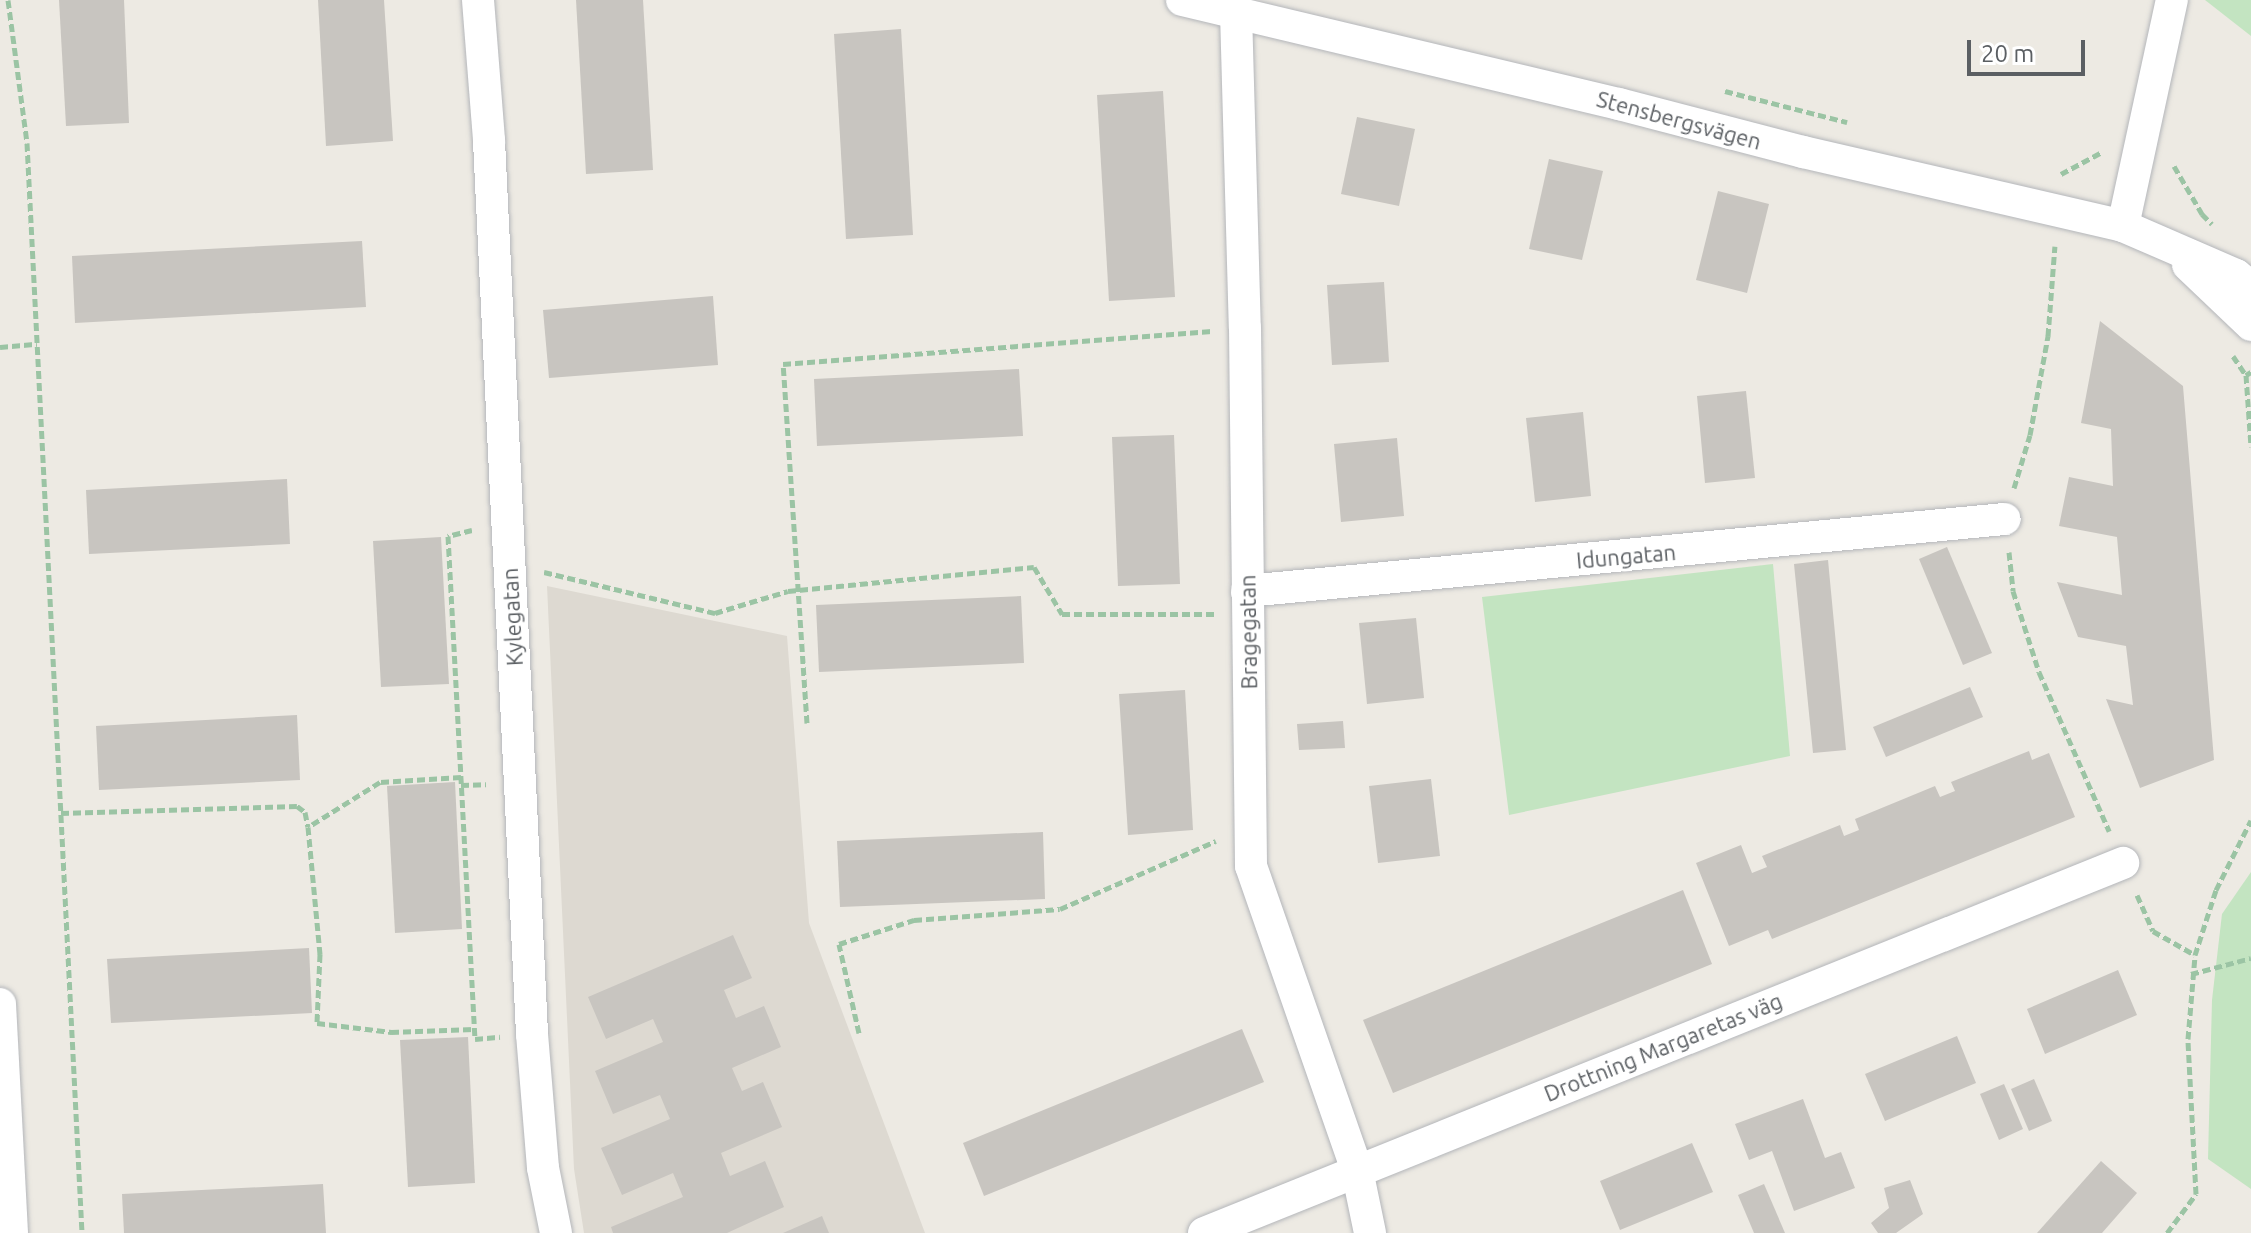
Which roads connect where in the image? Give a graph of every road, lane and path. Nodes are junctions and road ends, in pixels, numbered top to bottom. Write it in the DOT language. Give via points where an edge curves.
graph roads {
  1 [pos="8,0"];
  2 [pos="478,0"];
  3 [pos="1182,0"];
  4 [pos="2172,0"];
  5 [pos="1236,12"];
  6 [pos="1720,90"];
  7 [pos="1850,123"];
  8 [pos="2138,150"];
  9 [pos="2039,208"];
  10 [pos="2123,226"];
  11 [pos="2223,234"];
  12 [pos="2055,243"];
  13 [pos="2067,247"];
  14 [pos="2171,250"];
  15 [pos="2251,287"];
  16 [pos="2251,325"];
  17 [pos="1245,328"];
  18 [pos="37,344"];
  19 [pos="0,347"];
  20 [pos="2230,352"];
  21 [pos="2248,374"];
  22 [pos="2251,447"];
  23 [pos="2005,519"];
  24 [pos="480,529"];
  25 [pos="509,563"];
  26 [pos="798,590"];
  27 [pos="1247,603"];
  28 [pos="807,723"];
  29 [pos="461,777"];
  30 [pos="495,783"];
  31 [pos="461,785"];
  32 [pos="61,813"];
  33 [pos="2251,820"];
  34 [pos="308,827"];
  35 [pos="1250,827"];
  36 [pos="2123,863"];
  37 [pos="2195,955"];
  38 [pos="2251,958"];
  39 [pos="2191,974"];
  40 [pos="0,1004"];
  41 [pos="474,1029"];
  42 [pos="859,1033"];
  43 [pos="508,1036"];
  44 [pos="1,1052"];
  45 [pos="1357,1170"];
  46 [pos="12,1233"];
  47 [pos="82,1233"];
  48 [pos="556,1233"];
  49 [pos="1204,1233"];
  50 [pos="1370,1233"];
  51 [pos="2167,1233"];
  1 -- 18 [label="path" via="27,143"];
  2 -- 25 [label="street, Kylegatan"];
  3 -- 5 [label="street, Stensbergsvägen"];
  4 -- 8 [label="street"];
  5 -- 9 [label="street, Stensbergsvägen"];
  5 -- 17 [label="street, Bragegatan"];
  6 -- 7 [label="path"];
  8 -- 9 [label="path" via="2116,144 2058,176 2050,175"];
  8 -- 10 [label="street"];
  8 -- 11 [label="path" via="2170,156 2202,214"];
  9 -- 10 [label="street, Stensbergsvägen"];
  9 -- 12 [label="path" via="2032,236"];
  10 -- 14 [label="street, Stensbergsvägen"];
  12 -- 13 [label="path"];
  12 -- 23 [label="path" via="2048,336 2030,435"];
  14 -- 15 [label="street, Stensbergsvägen" via="2236,275"];
  14 -- 16 [label="street, Stensbergsvägen"];
  17 -- 26 [label="path" via="783,364"];
  17 -- 27 [label="street, Bragegatan"];
  18 -- 19 [label="path"];
  18 -- 32 [label="path"];
  20 -- 21 [label="path"];
  21 -- 22 [label="path"];
  23 -- 27 [label="street, Idungatan"];
  23 -- 36 [label="path" via="2013,591 2039,672"];
  24 -- 29 [label="path" via="448,536"];
  25 -- 26 [label="path" via="715,613"];
  25 -- 48 [label="street, Kylegatan" via="532,1034 543,1168"];
  26 -- 27 [label="path" via="1034,567 1062,614"];
  26 -- 28 [label="path"];
  27 -- 35 [label="street, Bragegatan"];
  29 -- 31 [label="path"];
  29 -- 34 [label="path" via="380,782"];
  30 -- 31 [label="path"];
  31 -- 41 [label="path"];
  32 -- 34 [label="path" via="297,806 305,812"];
  32 -- 47 [label="path"];
  33 -- 37 [label="path" via="2216,890"];
  34 -- 41 [label="path" via="320,954 317,1023 391,1032"];
  35 -- 42 [label="path" via="1060,909 914,920 839,944"];
  35 -- 45 [label="street, Bragegatan" via="1251,866"];
  36 -- 37 [label="path" via="2153,931"];
  36 -- 45 [label="street, Drottning Margaretas väg"];
  37 -- 39 [label="path"];
  38 -- 39 [label="path"];
  39 -- 51 [label="path" via="2188,1039 2196,1194"];
  40 -- 44 [label="street"];
  41 -- 43 [label="path" via="475,1039"];
  44 -- 46 [label="street"];
  45 -- 49 [label="street, Drottning Margaretas väg"];
  45 -- 50 [label="street, Bragegatan"];
}
